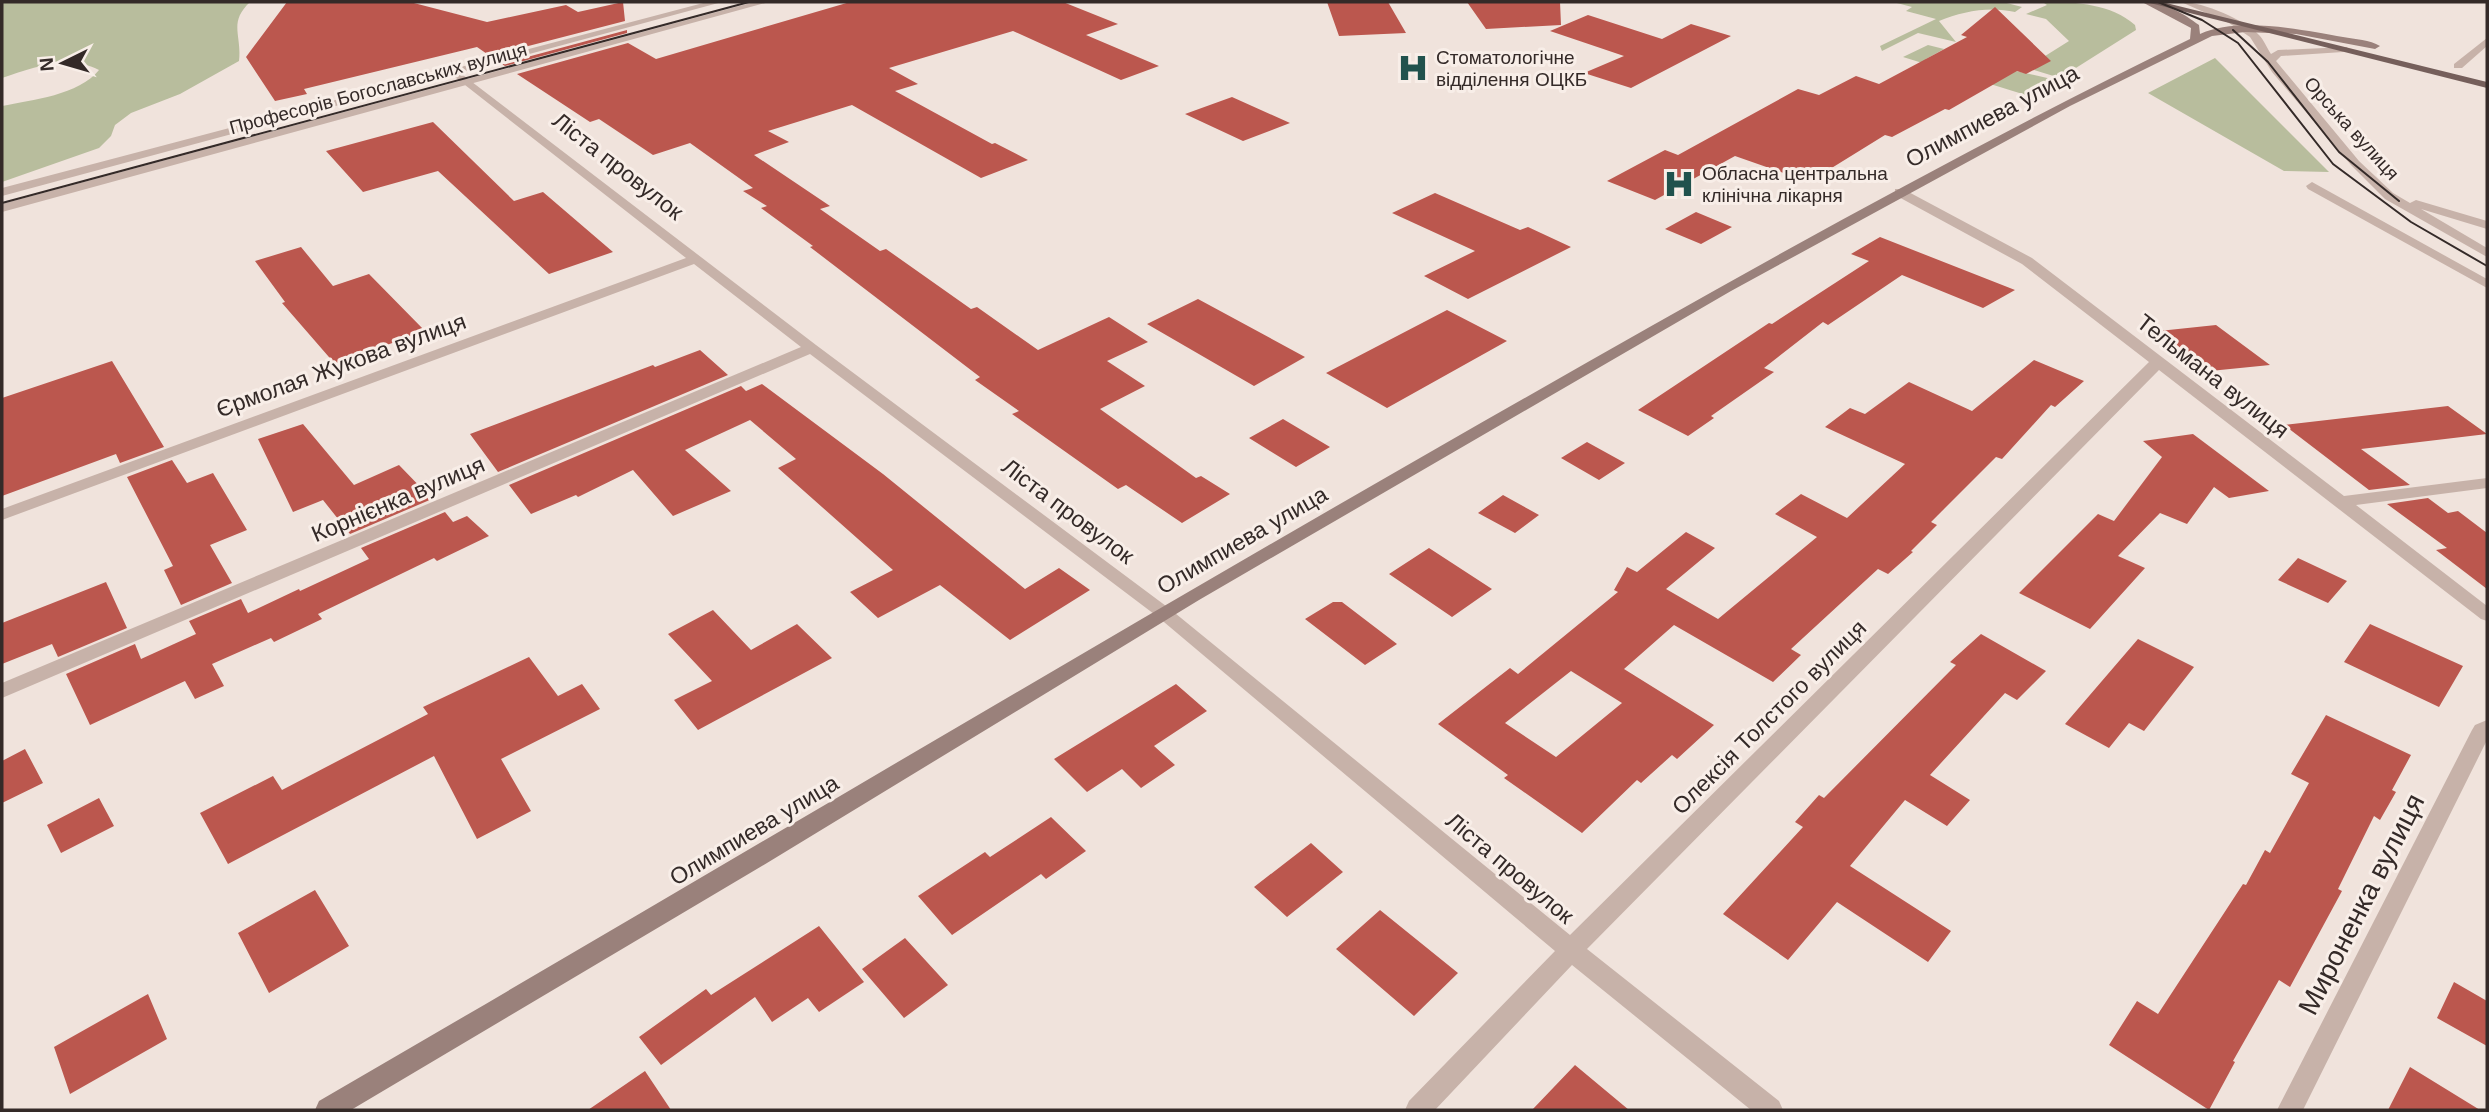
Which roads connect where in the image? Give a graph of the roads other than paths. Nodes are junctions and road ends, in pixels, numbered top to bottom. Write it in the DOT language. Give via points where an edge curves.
graph roads {
  1 [pos="717,2"];
  2 [pos="764,2"];
  3 [pos="2149,2"];
  4 [pos="2186,2"];
  5 [pos="2198,2"];
  6 [pos="2232,21"];
  7 [pos="2254,31"];
  8 [pos="2195,39"];
  9 [pos="2487,41"];
  10 [pos="2375,46"];
  11 [pos="2343,49"];
  12 [pos="2270,61"];
  13 [pos="2458,66"];
  14 [pos="2487,73"];
  15 [pos="462,77"];
  16 [pos="2487,85"];
  17 [pos="2312,186"];
  18 [pos="2,192"];
  19 [pos="1899,192"];
  20 [pos="2389,196"];
  21 [pos="2,208"];
  22 [pos="2487,225"];
  23 [pos="2487,253"];
  24 [pos="697,258"];
  25 [pos="2487,284"];
  26 [pos="811,348"];
  27 [pos="2158,362"];
  28 [pos="2487,483"];
  29 [pos="2341,502"];
  30 [pos="2,515"];
  31 [pos="1164,613"];
  32 [pos="2487,615"];
  33 [pos="2,691"];
  34 [pos="2487,727"];
  35 [pos="1571,950"];
  36 [pos="328,1110"];
  37 [pos="1418,1110"];
  38 [pos="1770,1110"];
  39 [pos="2290,1110"];
  1 -- 15 [label="street, Професорів Богославських вулиця"];
  2 -- 15 [label="street, Професорів Богославських вулиця"];
  3 -- 6 [label="main road"];
  3 -- 8 [label="main road" via="2190,21 2196,27"];
  4 -- 6 [label="street"];
  5 -- 10 [label="main road"];
  6 -- 7 [label="street"];
  6 -- 7 [label="main road"];
  7 -- 8 [label="main road, Олимпиева улица"];
  7 -- 10 [label="main road" via="2296,31"];
  7 -- 11 [label="main road"];
  7 -- 12 [label="street, Орська вулиця"];
  8 -- 19 [label="main road, Олимпиева улица"];
  9 -- 13 [label="street"];
  10 -- 13 [label="main road"];
  11 -- 12 [label="street" via="2278,53"];
  11 -- 16 [label="main road"];
  12 -- 20 [label="street, Орська вулиця" via="2355,163"];
  13 -- 14 [label="main road"];
  15 -- 18 [label="street, Професорів Богославських вулиця"];
  15 -- 21 [label="street, Професорів Богославських вулиця"];
  15 -- 24 [label="street, Ліста провулок"];
  17 -- 25 [label="street"];
  19 -- 27 [label="street, Тельмана вулиця" via="2027,261"];
  19 -- 31 [label="main road, Олимпиева улица"];
  20 -- 22 [label="street"];
  20 -- 23 [label="street, Орська вулиця"];
  24 -- 26 [label="street, Ліста провулок"];
  24 -- 30 [label="street, Єрмолая Жукова вулиця"];
  26 -- 31 [label="street, Ліста провулок"];
  26 -- 33 [label="street, Корнієнка вулиця"];
  27 -- 29 [label="street, Тельмана вулиця"];
  27 -- 35 [label="street, Олексія Толстого вулиця"];
  28 -- 29 [label="street"];
  29 -- 32 [label="street, Тельмана вулиця"];
  31 -- 35 [label="street, Ліста провулок"];
  31 -- 36 [label="main road, Олимпиева улица"];
  34 -- 39 [label="street, Мироненка вулиця"];
  35 -- 37 [label="street, Олексія Толстого вулиця"];
  35 -- 38 [label="street, Ліста провулок"];
}
